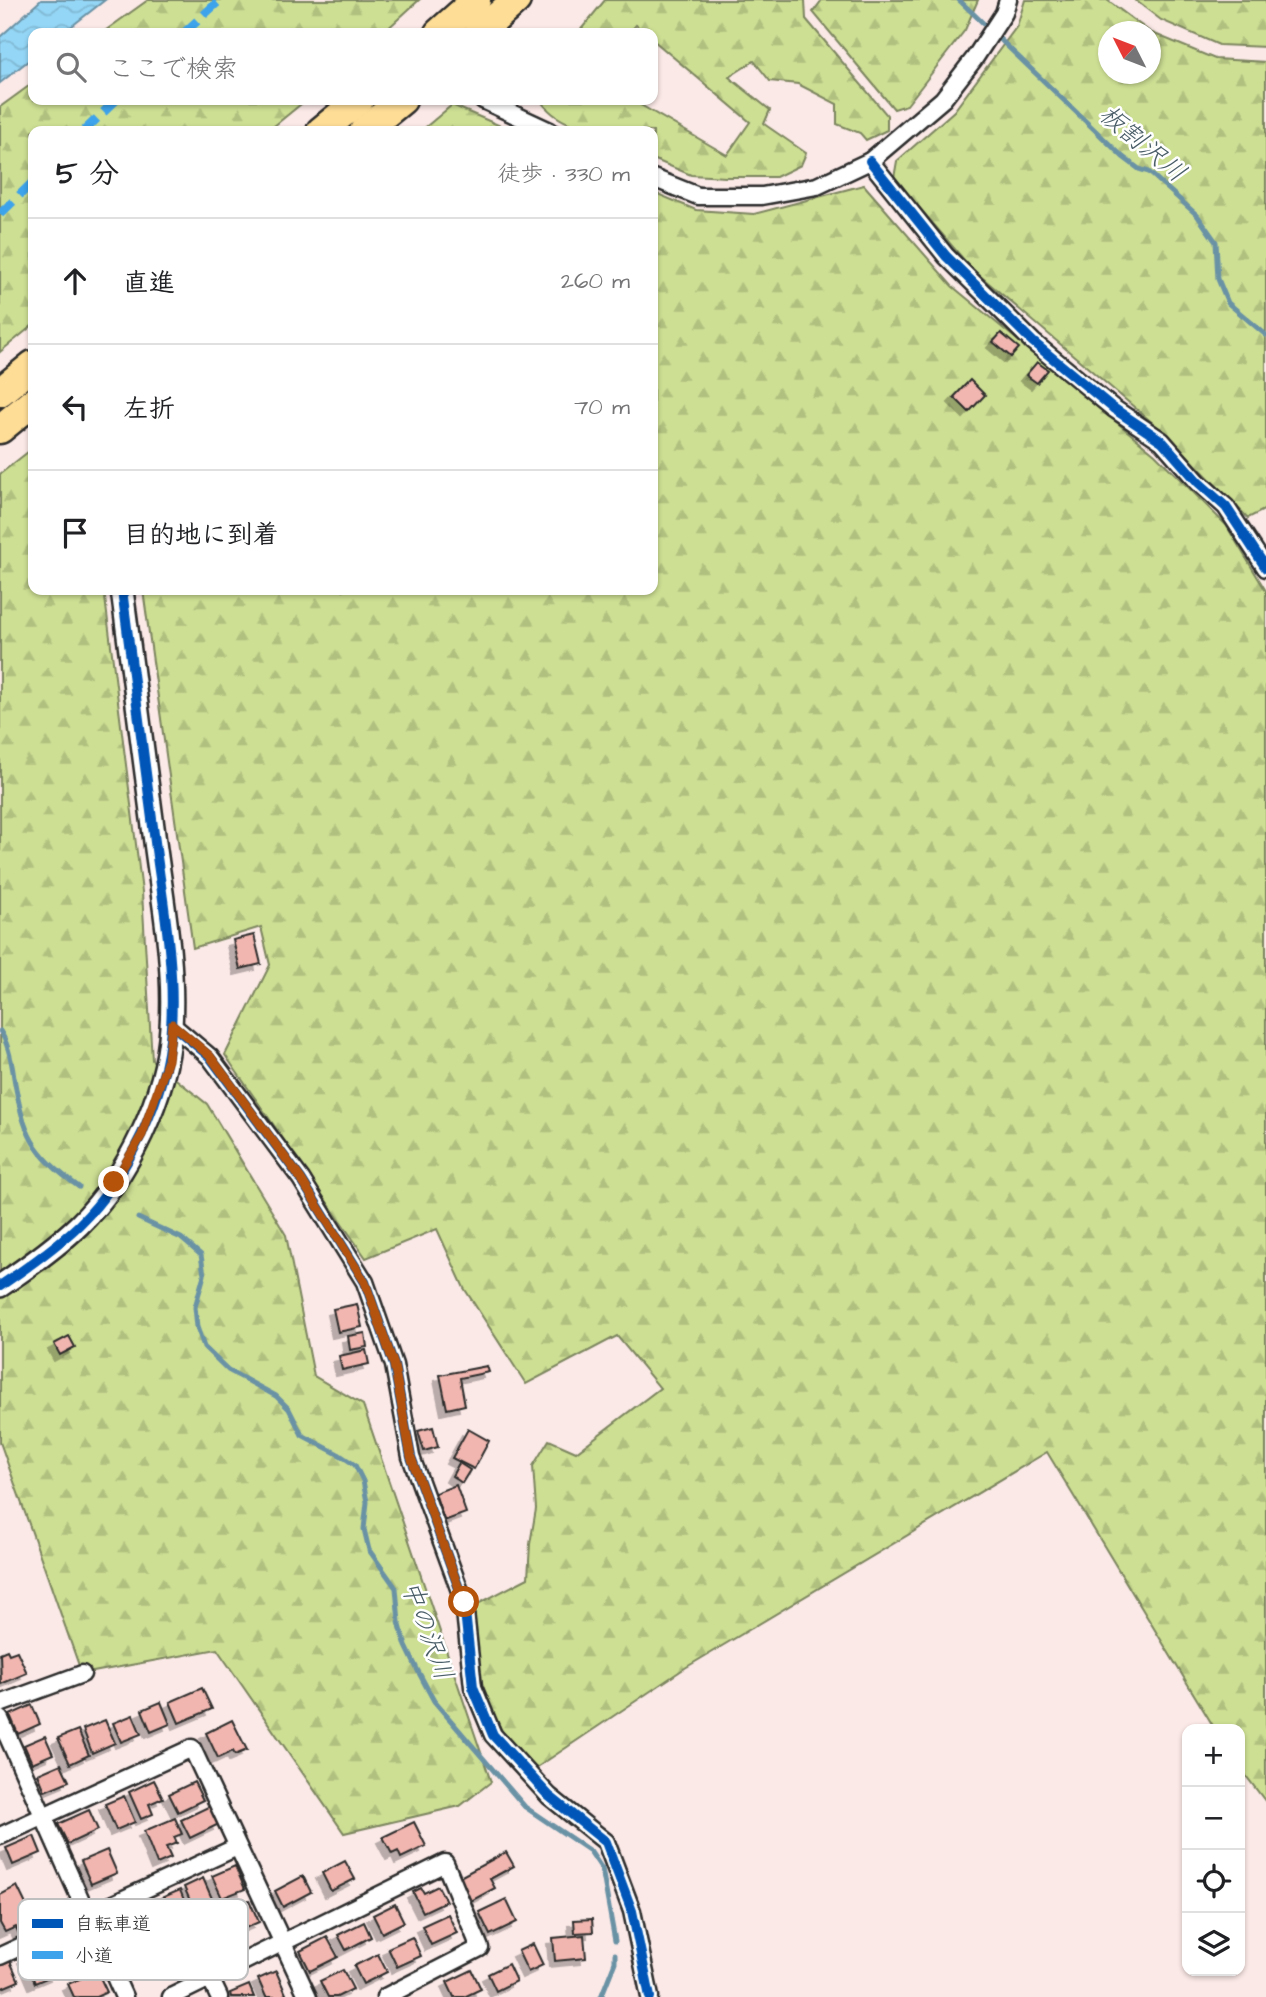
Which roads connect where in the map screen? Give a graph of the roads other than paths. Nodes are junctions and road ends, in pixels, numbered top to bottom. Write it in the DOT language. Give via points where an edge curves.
graph roads {
  1 [pos="476,0"];
  2 [pos="516,0"];
  3 [pos="1008,0"];
  4 [pos="445,28"];
  5 [pos="485,28"];
  6 [pos="353,105"];
  7 [pos="396,105"];
  8 [pos="494,105"];
  9 [pos="327,126"];
  10 [pos="370,126"];
  11 [pos="539,126"];
  12 [pos="870,161"];
  13 [pos="658,180"];
  14 [pos="28,369"];
  15 [pos="0,392"];
  16 [pos="28,406"];
  17 [pos="0,429"];
  18 [pos="1266,568"];
  19 [pos="123,595"];
  20 [pos="172,1024"];
  21 [pos="0,1286"];
  22 [pos="82,1674"];
  23 [pos="0,1704"];
  24 [pos="0,1719"];
  25 [pos="44,1817"];
  26 [pos="0,1836"];
  27 [pos="237,1847"];
  28 [pos="80,1899"];
  29 [pos="126,1899"];
  30 [pos="283,1941"];
  31 [pos="18,1948"];
  32 [pos="0,1956"];
  33 [pos="248,1959"];
  34 [pos="116,1980"];
  35 [pos="206,1980"];
  36 [pos="211,1980"];
  37 [pos="124,1997"];
  38 [pos="171,1997"];
  39 [pos="219,1997"];
  40 [pos="308,1997"];
  41 [pos="385,1997"];
  42 [pos="650,1997"];
  1 -- 4 [label="highway"];
  2 -- 5 [label="highway"];
  3 -- 12 [label="street" via="1004,13 943,99"];
  6 -- 9 [label="highway"];
  7 -- 10 [label="highway"];
  8 -- 11 [label="street"];
  12 -- 13 [label="street" via="817,186 762,196 698,196"];
  12 -- 18 [label="street" via="946,256 1033,342 1113,408 1162,441 1226,507"];
  14 -- 15 [label="highway"];
  16 -- 17 [label="highway"];
  19 -- 20 [label="street" via="170,952"];
  20 -- 21 [label="street" via="168,1060 142,1135 114,1182 80,1224"];
  20 -- 42 [label="street" via="210,1056 301,1179 365,1282 394,1365 411,1457 464,1602 473,1687 493,1735 549,1796 606,1842 632,1911"];
  22 -- 23 [label="street"];
  24 -- 25 [label="street"];
  25 -- 26 [label="street"];
  25 -- 27 [label="street" via="192,1748"];
  25 -- 28 [label="street"];
  27 -- 29 [label="street"];
  27 -- 30 [label="street"];
  30 -- 33 [label="street"];
  30 -- 40 [label="street"];
  30 -- 41 [label="street" via="445,1863 480,1948"];
  31 -- 32 [label="street"];
  34 -- 37 [label="street"];
  35 -- 38 [label="street"];
  36 -- 39 [label="street"];
}
